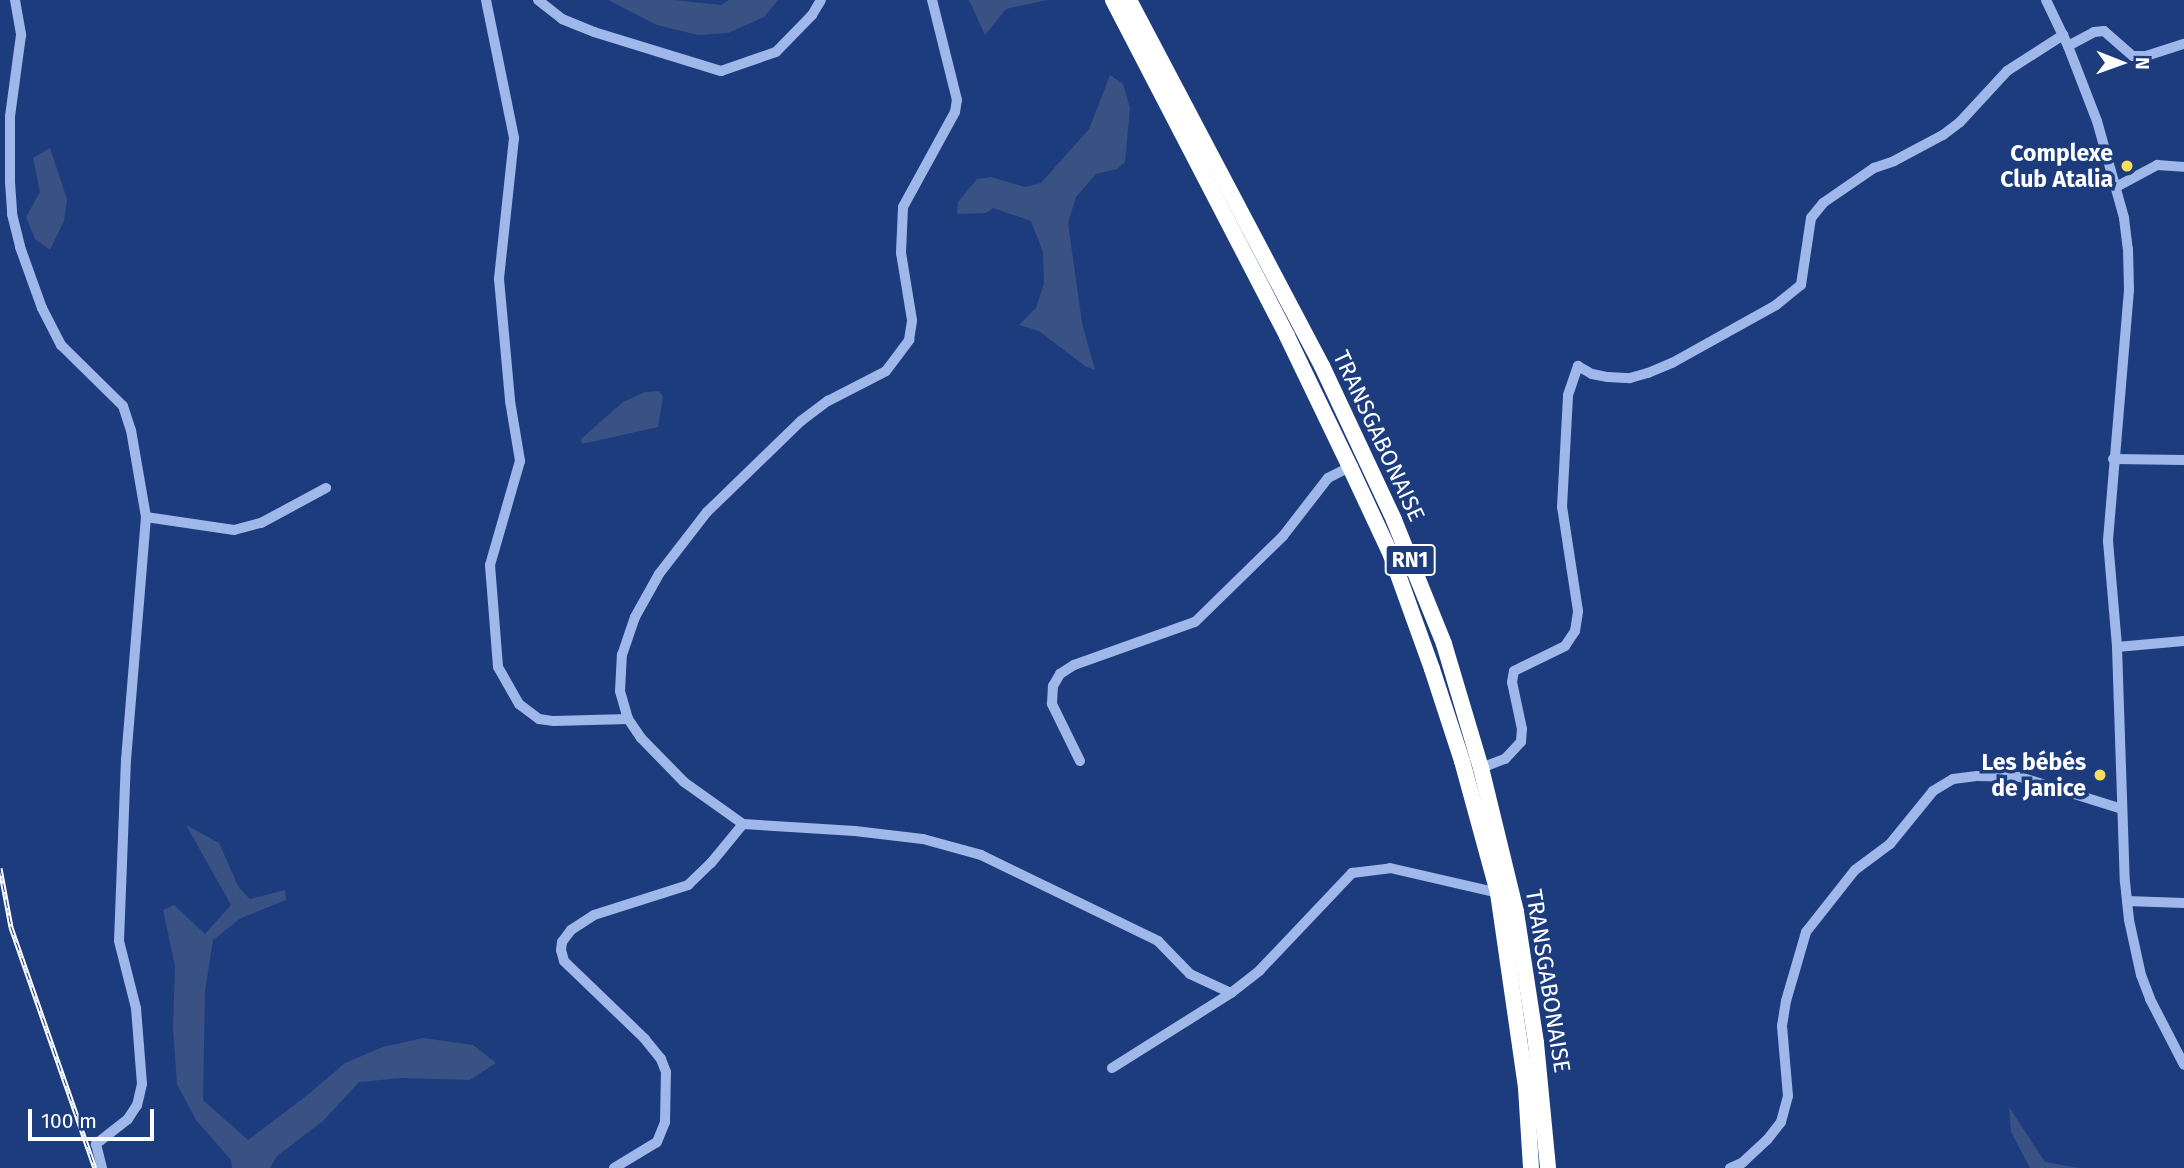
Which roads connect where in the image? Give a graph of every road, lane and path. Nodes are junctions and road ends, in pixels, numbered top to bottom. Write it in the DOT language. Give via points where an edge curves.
graph roads {
  1 [pos="15,0"];
  2 [pos="486,0"];
  3 [pos="538,0"];
  4 [pos="821,0"];
  5 [pos="932,0"];
  6 [pos="1113,0"];
  7 [pos="1129,0"];
  8 [pos="2046,0"];
  9 [pos="2066,41"];
  10 [pos="2184,44"];
  11 [pos="2184,167"];
  12 [pos="2116,187"];
  13 [pos="2113,459"];
  14 [pos="2184,460"];
  15 [pos="1350,467"];
  16 [pos="326,488"];
  17 [pos="146,517"];
  18 [pos="2184,641"];
  19 [pos="2117,647"];
  20 [pos="628,719"];
  21 [pos="1080,761"];
  22 [pos="1482,768"];
  23 [pos="2122,809"];
  24 [pos="743,824"];
  25 [pos="1498,892"];
  26 [pos="2127,901"];
  27 [pos="2184,903"];
  28 [pos="1231,993"];
  29 [pos="2184,1065"];
  30 [pos="1112,1068"];
  31 [pos="102,1168"];
  32 [pos="614,1168"];
  33 [pos="1531,1168"];
  34 [pos="1548,1168"];
  35 [pos="1730,1168"];
  1 -- 17 [label="street" via="21,35 10,116 10,172 12,214 20,247 61,345 123,406"];
  2 -- 20 [label="street" via="514,138 499,279 520,461 490,565 498,667 519,704 539,719"];
  3 -- 4 [label="street" via="562,19 594,32 721,71 776,52"];
  5 -- 20 [label="street" via="957,100 903,207 901,253 912,320 909,340 886,371 828,401 783,437 707,512 659,574 635,617 622,655 620,691"];
  6 -- 15 [label="highway, TRANSGABONAISE / RN1"];
  7 -- 22 [label="highway, TRANSGABONAISE / RN1" via="1322,366 1394,520 1444,644"];
  8 -- 9 [label="street"];
  9 -- 10 [label="street" via="2104,31 2133,57"];
  9 -- 12 [label="street"];
  9 -- 22 [label="street" via="2007,71 1942,135 1874,168 1823,203 1811,218 1801,285 1776,305 1648,373 1630,378 1608,376 1578,366 1568,395 1562,507 1578,611 1575,631 1566,646 1514,671 1521,742 1505,759"];
  11 -- 12 [label="street" via="2157,165"];
  12 -- 13 [label="street" via="2130,263"];
  13 -- 14 [label="street"];
  13 -- 19 [label="street" via="2108,541"];
  15 -- 21 [label="street" via="1328,478 1283,536 1195,622 1060,674 1053,686 1052,704"];
  15 -- 25 [label="highway, TRANSGABONAISE / RN1" via="1391,555 1432,669"];
  16 -- 17 [label="street" via="261,523 233,530"];
  17 -- 31 [label="street" via="126,759 119,941 136,1009 142,1084 128,1119 96,1144"];
  18 -- 19 [label="street"];
  19 -- 23 [label="street"];
  20 -- 24 [label="street" via="684,782"];
  22 -- 34 [label="highway, TRANSGABONAISE / RN1" via="1520,936"];
  23 -- 26 [label="street"];
  23 -- 35 [label="street" via="2020,777 1953,779 1933,791 1890,844 1855,870 1806,932 1782,1026 1788,1096 1781,1122 1751,1155"];
  24 -- 28 [label="street" via="923,839 981,855 1158,941 1190,974"];
  24 -- 32 [label="street" via="688,885 594,915 570,930 562,942 564,961 645,1039 666,1072 665,1122 657,1142"];
  25 -- 28 [label="street" via="1390,868 1352,873 1260,970"];
  25 -- 33 [label="highway, TRANSGABONAISE / RN1" via="1526,1088"];
  26 -- 27 [label="street"];
  26 -- 29 [label="street" via="2141,975"];
  28 -- 30 [label="street"];
}
